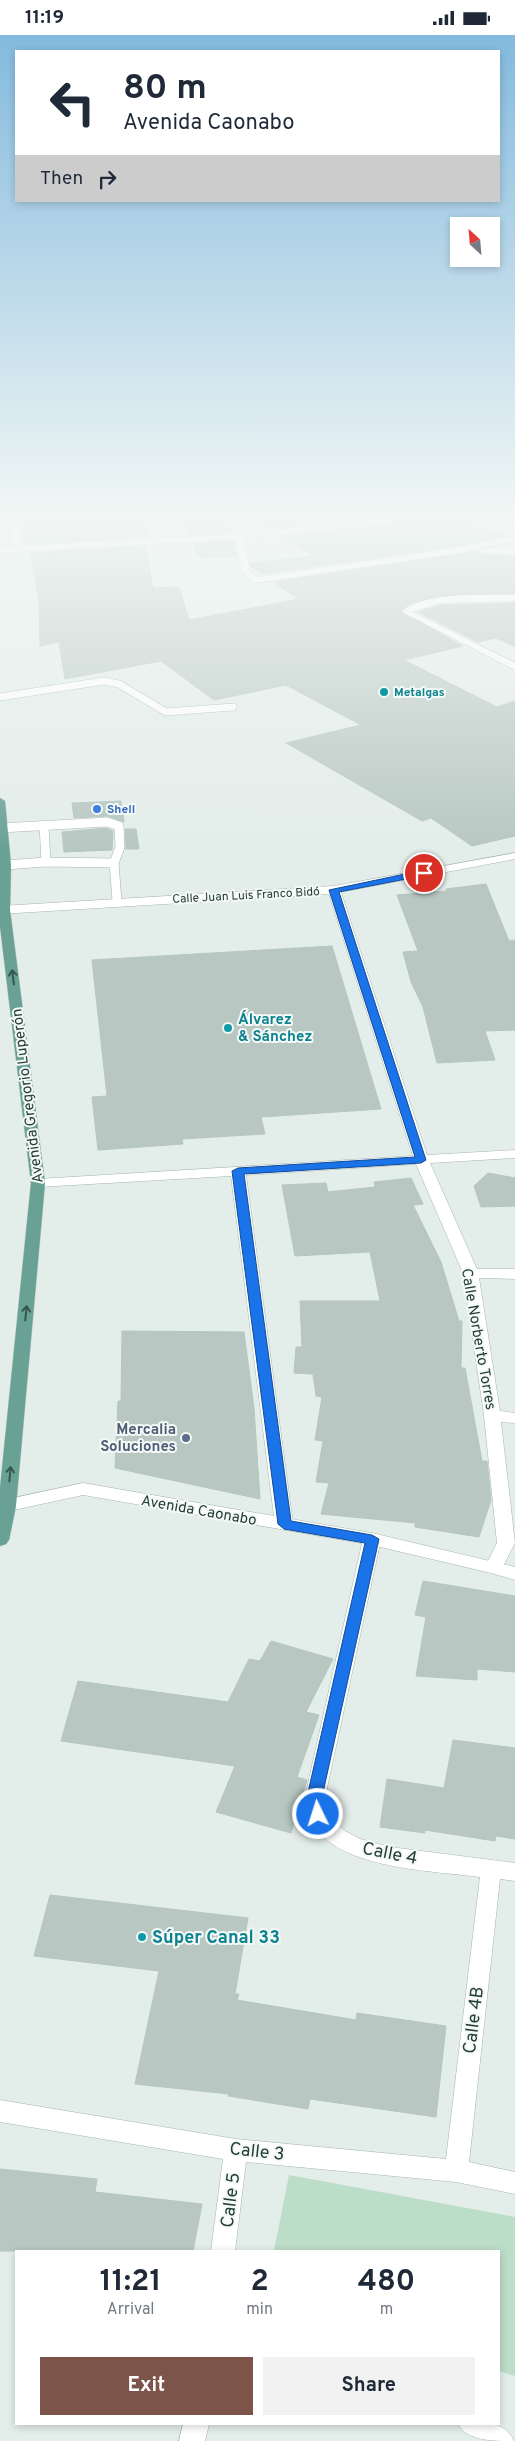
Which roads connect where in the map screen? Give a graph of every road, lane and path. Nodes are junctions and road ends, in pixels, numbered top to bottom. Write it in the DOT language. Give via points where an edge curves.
graph roads {
  1 [pos="435,626"];
  2 [pos="515,667"];
  3 [pos="0,697"];
  4 [pos="233,707"];
  5 [pos="0,801"];
  6 [pos="44,825"];
  7 [pos="1,828"];
  8 [pos="514,860"];
  9 [pos="46,862"];
  10 [pos="114,863"];
  11 [pos="6,865"];
  12 [pos="334,890"];
  13 [pos="117,901"];
  14 [pos="2,910"];
  15 [pos="515,1154"];
  16 [pos="421,1160"];
  17 [pos="238,1171"];
  18 [pos="38,1183"];
  19 [pos="471,1273"];
  20 [pos="515,1274"];
  21 [pos="492,1415"];
  22 [pos="515,1418"];
  23 [pos="3,1506"];
  24 [pos="284,1524"];
  25 [pos="372,1539"];
  26 [pos="0,1540"];
  27 [pos="494,1567"];
  28 [pos="515,1574"];
  29 [pos="491,1869"];
  30 [pos="515,1873"];
  31 [pos="0,2111"];
  32 [pos="236,2150"];
  33 [pos="456,2171"];
  34 [pos="515,2183"];
  35 [pos="223,2250"];
  36 [pos="196,2425"];
  37 [pos="473,2425"];
  38 [pos="192,2441"];
  39 [pos="501,2441"];
  1 -- 2 [label="street"];
  3 -- 4 [label="lane" via="104,681 119,684 166,712"];
  5 -- 7 [label="main road, Avenida Gregorio Luperón"];
  6 -- 7 [label="lane"];
  6 -- 9 [label="lane"];
  6 -- 10 [label="lane" via="107,822 118,826 120,847"];
  7 -- 11 [label="main road, Avenida Gregorio Luperón"];
  8 -- 12 [label="street, Calle Juan Luis Franco Bidó"];
  9 -- 10 [label="lane"];
  9 -- 11 [label="lane"];
  10 -- 13 [label="lane"];
  11 -- 14 [label="main road, Avenida Gregorio Luperón"];
  12 -- 13 [label="street, Calle Juan Luis Franco Bidó"];
  12 -- 16 [label="street, Calle Norberto Torres"];
  13 -- 14 [label="street, Calle Juan Luis Franco Bidó"];
  18 -- 14 [label="main road, Avenida Gregorio Luperón, one-way"];
  15 -- 16 [label="street"];
  16 -- 17 [label="street"];
  16 -- 19 [label="street, Calle Norberto Torres"];
  17 -- 18 [label="street"];
  17 -- 24 [label="street"];
  23 -- 18 [label="main road, Avenida Gregorio Luperón, one-way"];
  19 -- 20 [label="street"];
  19 -- 21 [label="street, Calle Norberto Torres"];
  21 -- 22 [label="street"];
  21 -- 27 [label="street, Calle Norberto Torres" via="506,1543"];
  23 -- 24 [label="street, Avenida Caonabo" via="82,1489"];
  23 -- 26 [label="main road, Avenida Gregorio Luperón"];
  24 -- 25 [label="street, Avenida Caonabo"];
  25 -- 27 [label="street, Avenida Caonabo"];
  25 -- 29 [label="street, Calle 4" via="317,1788 318,1814 336,1836 369,1852"];
  27 -- 28 [label="street, Avenida Caonabo"];
  29 -- 30 [label="street, Calle 4"];
  29 -- 33 [label="street, Calle 4B"];
  31 -- 32 [label="street, Calle 3"];
  32 -- 33 [label="street, Calle 3"];
  32 -- 35 [label="street, Calle 5"];
  33 -- 34 [label="street, Calle 3"];
  36 -- 38 [label="street"];
  37 -- 39 [label="street"];
}
